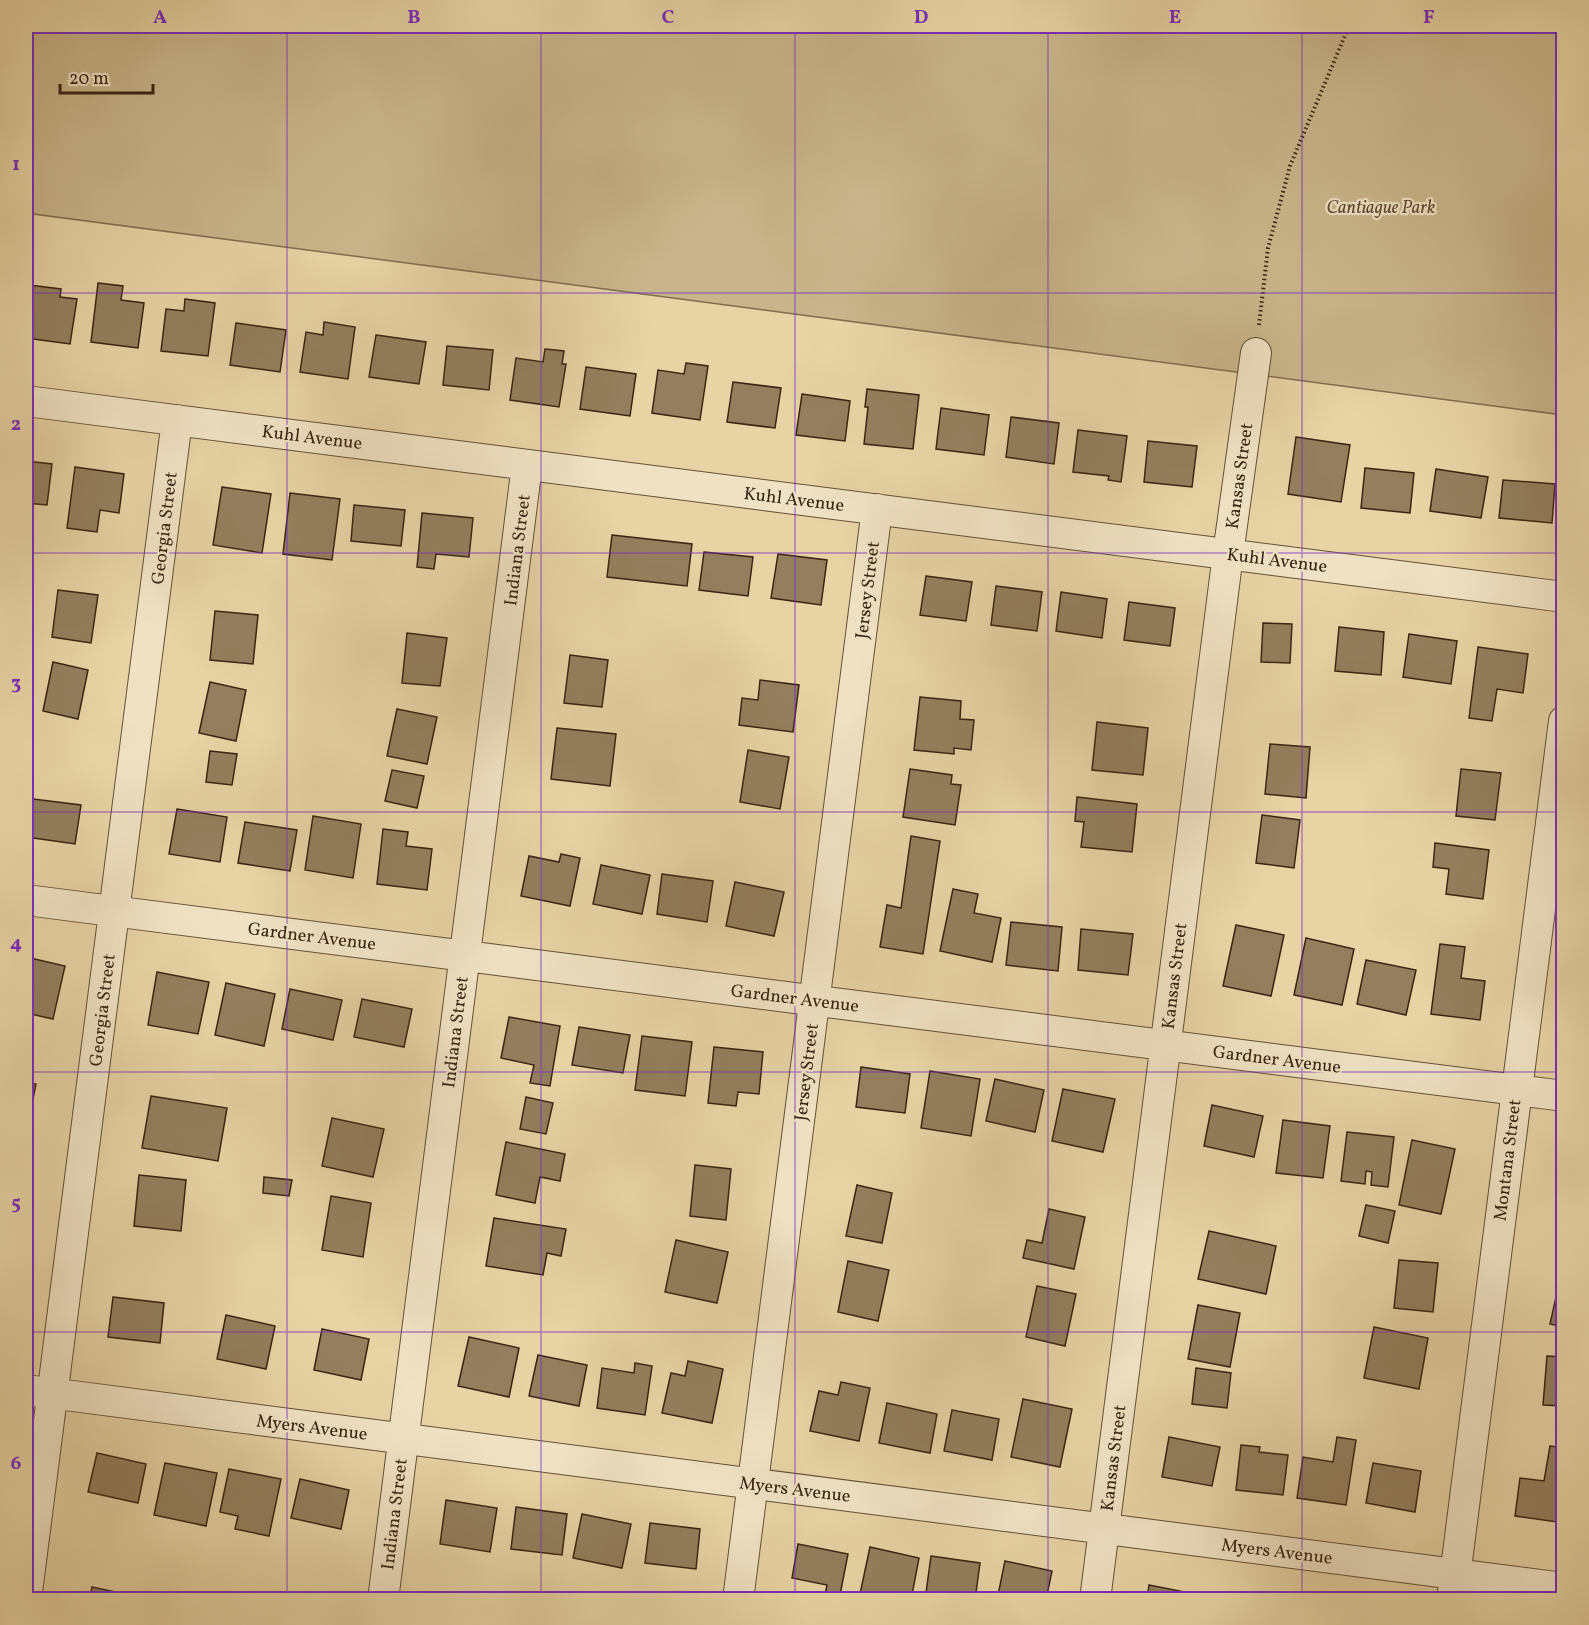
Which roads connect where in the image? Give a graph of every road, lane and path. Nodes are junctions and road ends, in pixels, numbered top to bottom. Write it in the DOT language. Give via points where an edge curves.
graph roads {
  1 [pos="1349,26"];
  2 [pos="1256,353"];
  3 [pos="26,400"];
  4 [pos="177,420"];
  5 [pos="528,465"];
  6 [pos="877,509"];
  7 [pos="1228,554"];
  8 [pos="1563,597"];
  9 [pos="1563,721"];
  10 [pos="26,900"];
  11 [pos="115,911"];
  12 [pos="465,956"];
  13 [pos="815,1000"];
  14 [pos="1166,1045"];
  15 [pos="1516,1090"];
  16 [pos="1563,1096"];
  17 [pos="39,1392"];
  18 [pos="403,1439"];
  19 [pos="753,1484"];
  20 [pos="1104,1528"];
  21 [pos="1453,1587"];
  22 [pos="1563,1588"];
  23 [pos="26,1599"];
  24 [pos="383,1599"];
  25 [pos="738,1599"];
  26 [pos="1095,1599"];
  1 -- 2 [label="path" via="1290,166 1268,248"];
  2 -- 7 [label="street, Kansas Street"];
  3 -- 4 [label="street, Kuhl Avenue"];
  4 -- 5 [label="street, Kuhl Avenue"];
  4 -- 11 [label="street, Georgia Street"];
  5 -- 6 [label="street, Kuhl Avenue"];
  5 -- 12 [label="street, Indiana Street"];
  6 -- 7 [label="street, Kuhl Avenue"];
  6 -- 13 [label="street, Jersey Street"];
  7 -- 8 [label="street, Kuhl Avenue"];
  7 -- 14 [label="street, Kansas Street"];
  9 -- 15 [label="street, Montana Street"];
  10 -- 11 [label="street, Gardner Avenue"];
  11 -- 12 [label="street, Gardner Avenue"];
  11 -- 17 [label="street, Georgia Street"];
  12 -- 13 [label="street, Gardner Avenue"];
  12 -- 18 [label="street, Indiana Street"];
  13 -- 14 [label="street, Gardner Avenue"];
  13 -- 19 [label="street, Jersey Street"];
  14 -- 15 [label="street, Gardner Avenue"];
  14 -- 20 [label="street, Kansas Street"];
  15 -- 16 [label="street, Gardner Avenue"];
  15 -- 21 [label="street, Montana Street"];
  17 -- 18 [label="street, Myers Avenue"];
  17 -- 23 [label="street, Georgia Street"];
  18 -- 19 [label="street, Myers Avenue"];
  18 -- 24 [label="street, Indiana Street"];
  19 -- 20 [label="street, Myers Avenue"];
  19 -- 25 [label="street, Jersey Street"];
  20 -- 21 [label="street, Myers Avenue"];
  20 -- 26 [label="street, Kansas Street"];
  21 -- 22 [label="street, Myers Avenue"];
}
